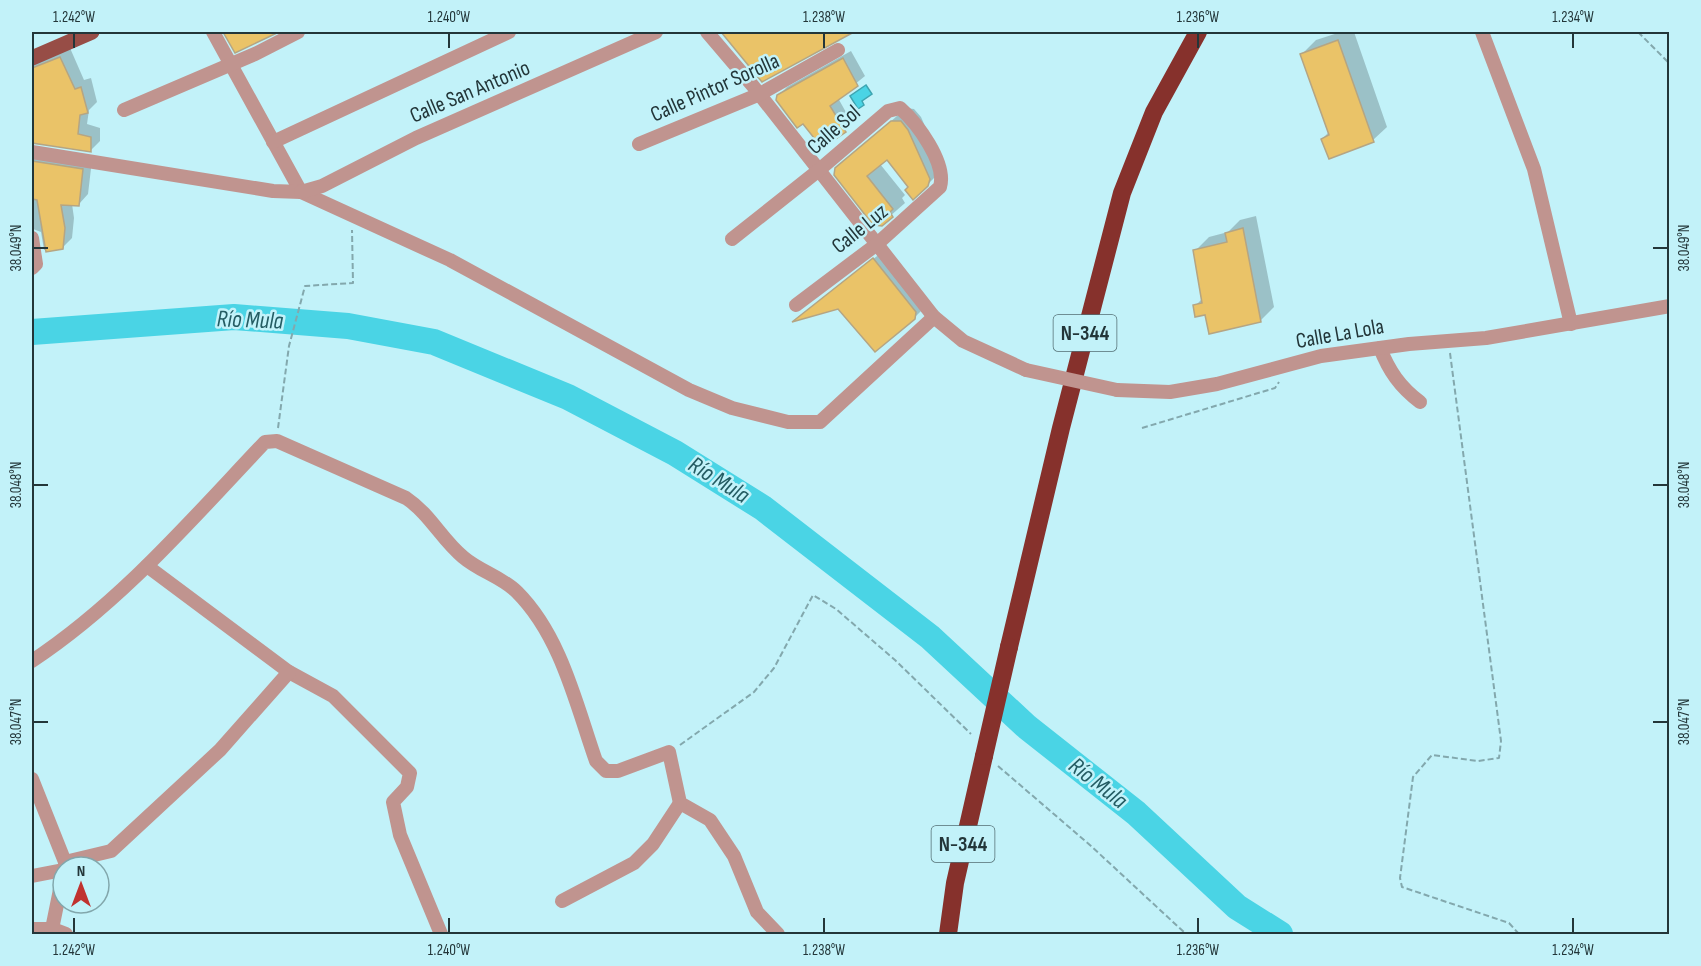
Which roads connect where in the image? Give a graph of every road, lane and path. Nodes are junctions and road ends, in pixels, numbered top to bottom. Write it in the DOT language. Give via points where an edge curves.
graph roads {
  1 [pos="92,32"];
  2 [pos="213,32"];
  3 [pos="298,32"];
  4 [pos="509,32"];
  5 [pos="656,32"];
  6 [pos="707,32"];
  7 [pos="1198,32"];
  8 [pos="1482,32"];
  9 [pos="1638,32"];
  10 [pos="838,50"];
  11 [pos="32,58"];
  12 [pos="232,64"];
  13 [pos="1670,64"];
  14 [pos="760,94"];
  15 [pos="124,110"];
  16 [pos="273,142"];
  17 [pos="639,144"];
  18 [pos="32,152"];
  19 [pos="819,170"];
  20 [pos="942,178"];
  21 [pos="301,192"];
  22 [pos="352,215"];
  23 [pos="32,238"];
  24 [pos="732,239"];
  25 [pos="877,244"];
  26 [pos="32,268"];
  27 [pos="796,305"];
  28 [pos="1670,306"];
  29 [pos="934,317"];
  30 [pos="1571,324"];
  31 [pos="1448,341"];
  32 [pos="1380,348"];
  33 [pos="1290,364"];
  34 [pos="1420,402"];
  35 [pos="1142,428"];
  36 [pos="277,441"];
  37 [pos="147,566"];
  38 [pos="32,661"];
  39 [pos="289,672"];
  40 [pos="973,736"];
  41 [pos="669,752"];
  42 [pos="989,758"];
  43 [pos="32,779"];
  44 [pos="680,803"];
  45 [pos="59,855"];
  46 [pos="99,855"];
  47 [pos="51,872"];
  48 [pos="32,876"];
  49 [pos="562,900"];
  50 [pos="59,915"];
  51 [pos="32,929"];
  52 [pos="57,933"];
  53 [pos="441,934"];
  54 [pos="778,934"];
  55 [pos="948,934"];
  56 [pos="1186,934"];
  57 [pos="1519,934"];
  1 -- 11 [label="main road"];
  2 -- 12 [label="street"];
  3 -- 12 [label="street"];
  4 -- 16 [label="street"];
  5 -- 21 [label="street, Calle San Antonio" via="416,138 322,186"];
  6 -- 14 [label="street, Calle La Lola"];
  7 -- 42 [label="highway, N-344, bridge" via="1154,112 1122,193 1009,647"];
  8 -- 30 [label="street" via="1534,169"];
  9 -- 13 [label="path"];
  10 -- 14 [label="street, Calle Pintor Sorolla"];
  12 -- 15 [label="street"];
  12 -- 16 [label="street"];
  14 -- 17 [label="street, Calle Pintor Sorolla"];
  14 -- 19 [label="street, Calle La Lola"];
  16 -- 21 [label="street"];
  18 -- 21 [label="street" via="273,191"];
  19 -- 20 [label="street, Calle Sol" via="888,111 900,108 929,144"];
  19 -- 24 [label="street, Calle Sol"];
  19 -- 25 [label="street, Calle La Lola"];
  20 -- 25 [label="street, Calle Luz" via="924,204"];
  21 -- 22 [label="street"];
  22 -- 29 [label="street" via="450,260 689,390 732,408 788,422 820,422"];
  22 -- 36 [label="path" via="353,284 305,286 289,346"];
  23 -- 26 [label="street" via="36,264"];
  25 -- 27 [label="street, Calle Luz"];
  25 -- 29 [label="street, Calle La Lola"];
  28 -- 30 [label="street, Calle La Lola"];
  29 -- 33 [label="street, Calle La Lola, bridge" via="963,342 1026,370 1117,390 1170,392 1218,384"];
  30 -- 31 [label="street, Calle La Lola"];
  31 -- 32 [label="street, Calle La Lola"];
  31 -- 57 [label="path" via="1501,741 1499,758 1478,761 1432,756 1413,777 1401,888 1509,924"];
  32 -- 33 [label="street, Calle La Lola"];
  32 -- 34 [label="street" via="1389,371"];
  33 -- 35 [label="path" via="1275,388"];
  36 -- 37 [label="street" via="265,442"];
  36 -- 41 [label="street" via="422,508 462,557 515,590 534,610 554,645 596,761 606,771 618,771"];
  37 -- 38 [label="street" via="62,642"];
  37 -- 39 [label="street"];
  39 -- 46 [label="street" via="220,750 111,850"];
  39 -- 53 [label="street" via="333,696 410,773 407,787 393,802 400,835"];
  40 -- 41 [label="path" via="886,652 836,609 813,595 774,668 754,692"];
  41 -- 44 [label="street"];
  42 -- 55 [label="highway, N-344" via="955,882"];
  42 -- 56 [label="path"];
  43 -- 45 [label="street"];
  44 -- 49 [label="street" via="653,844 634,863"];
  44 -- 54 [label="street" via="710,820 734,856 757,912"];
  47 -- 48 [label="street"];
  50 -- 52 [label="street"];
  51 -- 52 [label="street"];
}
